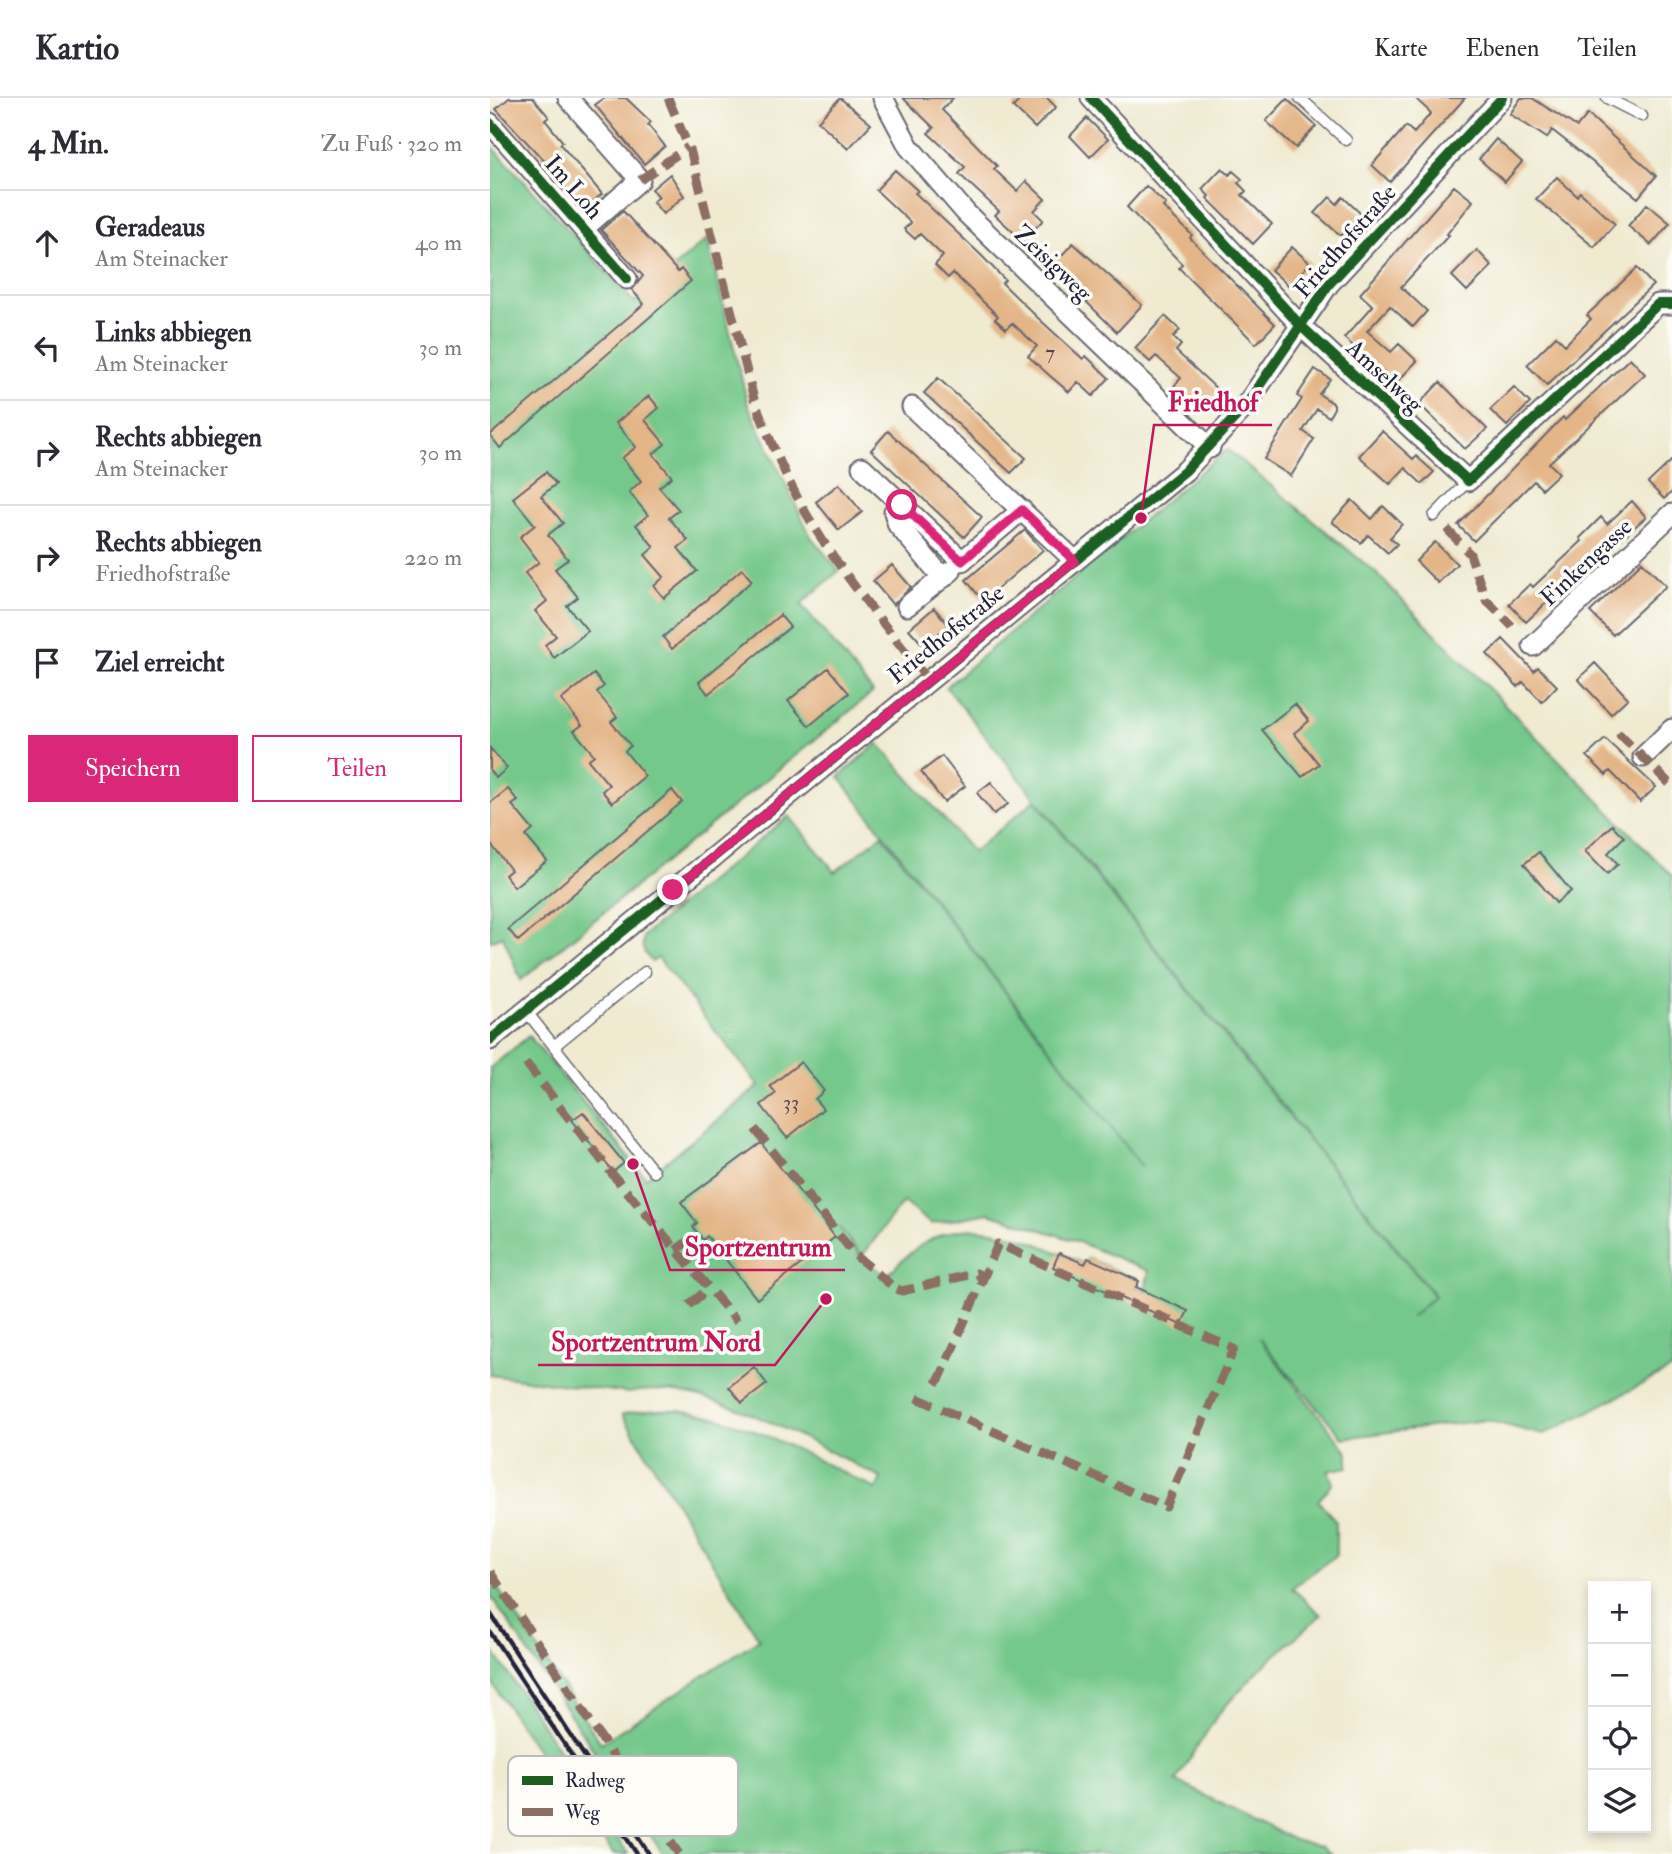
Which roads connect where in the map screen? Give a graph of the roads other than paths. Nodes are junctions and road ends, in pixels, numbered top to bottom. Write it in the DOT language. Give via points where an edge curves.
graph roads {
  1 [pos="568,98"];
  2 [pos="883,98"];
  3 [pos="1091,98"];
  4 [pos="1300,98"];
  5 [pos="1502,98"];
  6 [pos="1607,98"];
  7 [pos="1642,116"];
  8 [pos="490,123"];
  9 [pos="1346,140"];
  10 [pos="583,229"];
  11 [pos="627,279"];
  12 [pos="1672,304"];
  13 [pos="1301,327"];
  14 [pos="912,407"];
  15 [pos="1210,448"];
  16 [pos="862,467"];
  17 [pos="1468,481"];
  18 [pos="902,505"];
  19 [pos="1022,510"];
  20 [pos="1672,514"];
  21 [pos="1434,516"];
  22 [pos="962,561"];
  23 [pos="1075,561"];
  24 [pos="943,578"];
  25 [pos="907,606"];
  26 [pos="1533,646"];
  27 [pos="1672,729"];
  28 [pos="1643,757"];
  29 [pos="645,972"];
  30 [pos="526,1011"];
  31 [pos="490,1040"];
  32 [pos="554,1046"];
  33 [pos="654,1172"];
  1 -- 10 [label="street, Im Loh" via="640,180"];
  2 -- 15 [label="street, Zeisigweg" via="909,147 966,214"];
  3 -- 13 [label="street, Amselweg"];
  4 -- 9 [label="lane"];
  5 -- 13 [label="street, Friedhofstraße" via="1329,284"];
  6 -- 7 [label="lane"];
  8 -- 10 [label="street, Im Loh"];
  10 -- 11 [label="street, Im Loh"];
  12 -- 17 [label="street" via="1658,304"];
  13 -- 15 [label="street, Friedhofstraße"];
  13 -- 17 [label="street, Amselweg"];
  14 -- 19 [label="street"];
  15 -- 23 [label="street, Friedhofstraße"];
  16 -- 18 [label="street"];
  17 -- 21 [label="lane"];
  18 -- 22 [label="street"];
  18 -- 24 [label="street" via="894,512 898,525"];
  19 -- 22 [label="street"];
  19 -- 23 [label="street"];
  20 -- 26 [label="street, Finkengasse"];
  22 -- 24 [label="street"];
  23 -- 30 [label="street, Friedhofstraße"];
  24 -- 25 [label="street"];
  27 -- 28 [label="street"];
  29 -- 32 [label="lane"];
  30 -- 31 [label="street, Friedhofstraße"];
  30 -- 32 [label="lane"];
  32 -- 33 [label="lane"];
}
